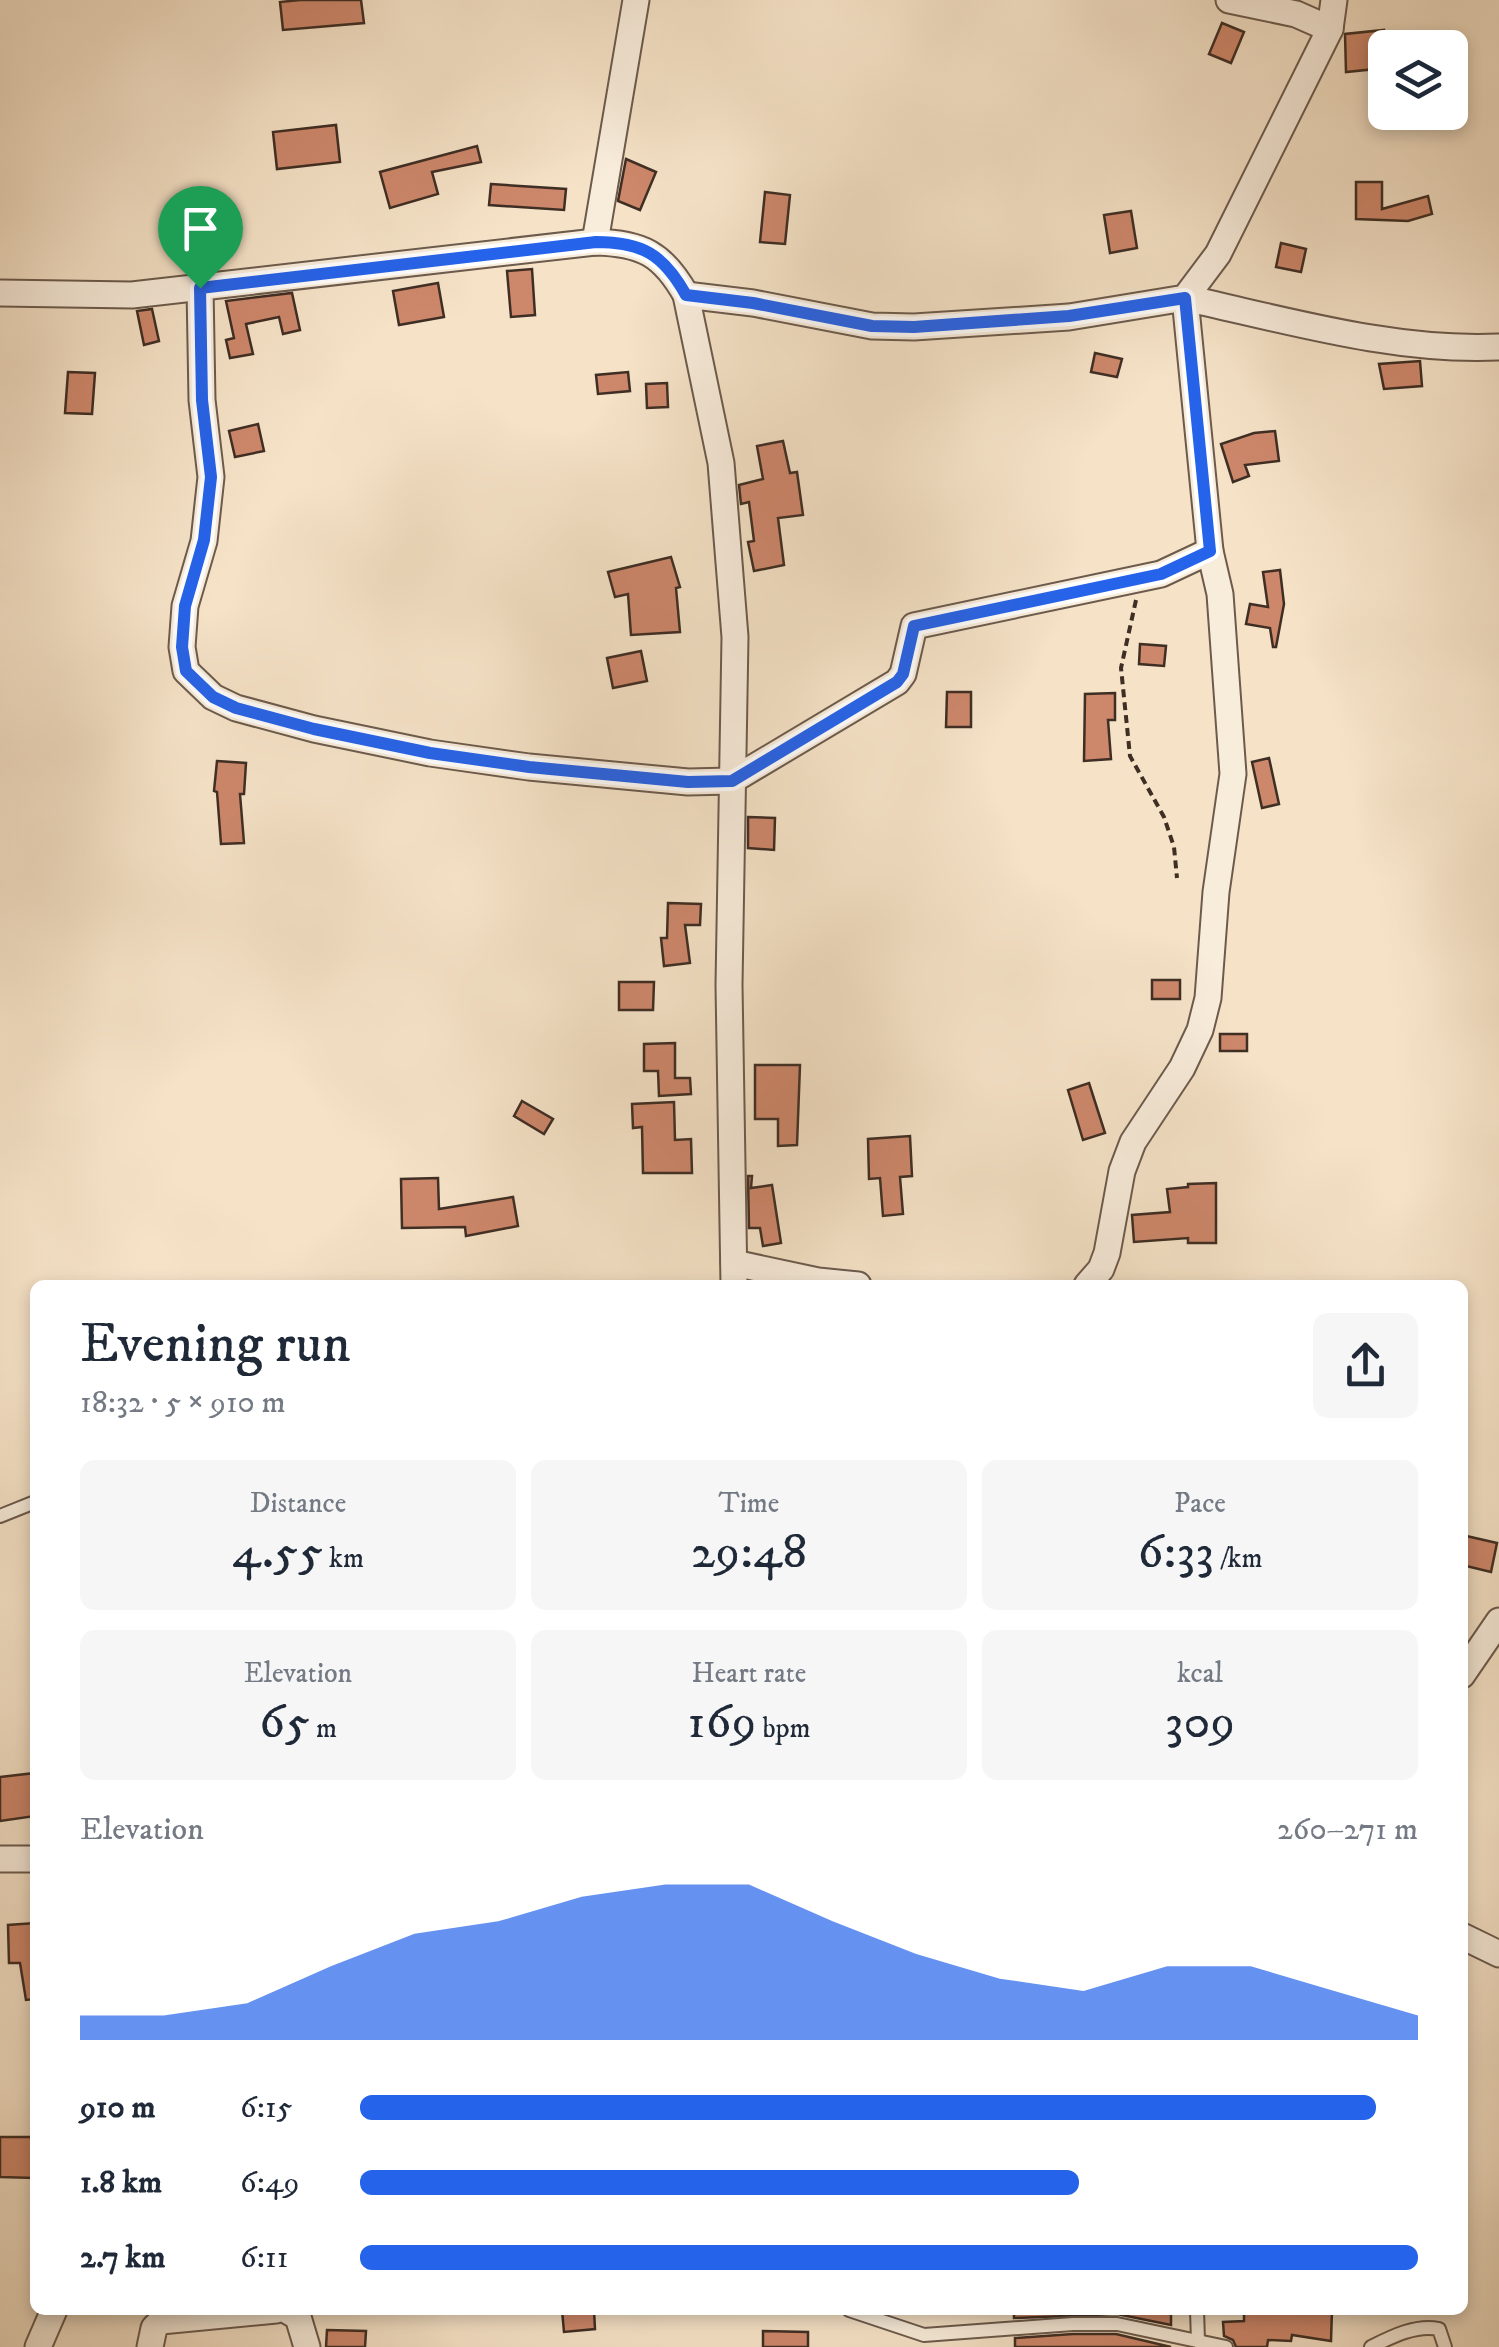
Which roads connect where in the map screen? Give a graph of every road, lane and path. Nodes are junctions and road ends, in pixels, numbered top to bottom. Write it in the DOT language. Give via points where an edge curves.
graph roads {
  1 [pos="636,0"];
  2 [pos="1229,0"];
  3 [pos="1334,0"];
  4 [pos="1330,29"];
  5 [pos="596,242"];
  6 [pos="200,288"];
  7 [pos="0,293"];
  8 [pos="686,295"];
  9 [pos="1185,298"];
  10 [pos="1499,347"];
  11 [pos="1210,551"];
  12 [pos="1143,577"];
  13 [pos="732,781"];
  14 [pos="1176,878"];
  15 [pos="734,1274"];
  16 [pos="806,1280"];
  17 [pos="1091,1280"];
  18 [pos="30,1504"];
  19 [pos="0,1516"];
  20 [pos="1499,1621"];
  21 [pos="1468,1666"];
  22 [pos="30,1859"];
  23 [pos="0,1860"];
  24 [pos="1468,1939"];
  25 [pos="1499,1954"];
  26 [pos="52,2315"];
  27 [pos="224,2315"];
  28 [pos="295,2315"];
  29 [pos="864,2315"];
  30 [pos="1197,2315"];
  31 [pos="1198,2341"];
  32 [pos="38,2347"];
  33 [pos="150,2347"];
  34 [pos="308,2347"];
  35 [pos="1226,2347"];
  36 [pos="1371,2347"];
  37 [pos="1445,2347"];
  1 -- 5 [label="street"];
  2 -- 4 [label="street" via="1296,14"];
  3 -- 4 [label="street"];
  4 -- 9 [label="street" via="1218,254"];
  5 -- 6 [label="street"];
  5 -- 8 [label="street" via="625,242 652,253"];
  6 -- 7 [label="street" via="132,295"];
  6 -- 13 [label="street" via="211,477 204,540 181,626 186,671 198,685 260,715 430,753 688,782"];
  8 -- 9 [label="street" via="914,327 1069,316"];
  8 -- 13 [label="street" via="722,462 735,637"];
  9 -- 10 [label="street" via="1316,328"];
  9 -- 11 [label="street"];
  11 -- 12 [label="street"];
  11 -- 17 [label="street" via="1220,594 1234,774 1208,998 1182,1068 1133,1142 1106,1253"];
  12 -- 13 [label="street" via="914,626 897,682"];
  12 -- 14 [label="path" via="1121,668 1130,756 1164,817"];
  13 -- 15 [label="street"];
  15 -- 16 [label="street"];
  18 -- 19 [label="lane"];
  20 -- 21 [label="street"];
  22 -- 23 [label="street"];
  24 -- 25 [label="street"];
  26 -- 32 [label="street"];
  27 -- 33 [label="street" via="161,2321"];
  28 -- 34 [label="street"];
  29 -- 31 [label="lane" via="924,2335 1106,2324"];
  30 -- 31 [label="lane"];
  31 -- 35 [label="lane"];
  36 -- 37 [label="lane" via="1430,2327 1438,2329"];
}
